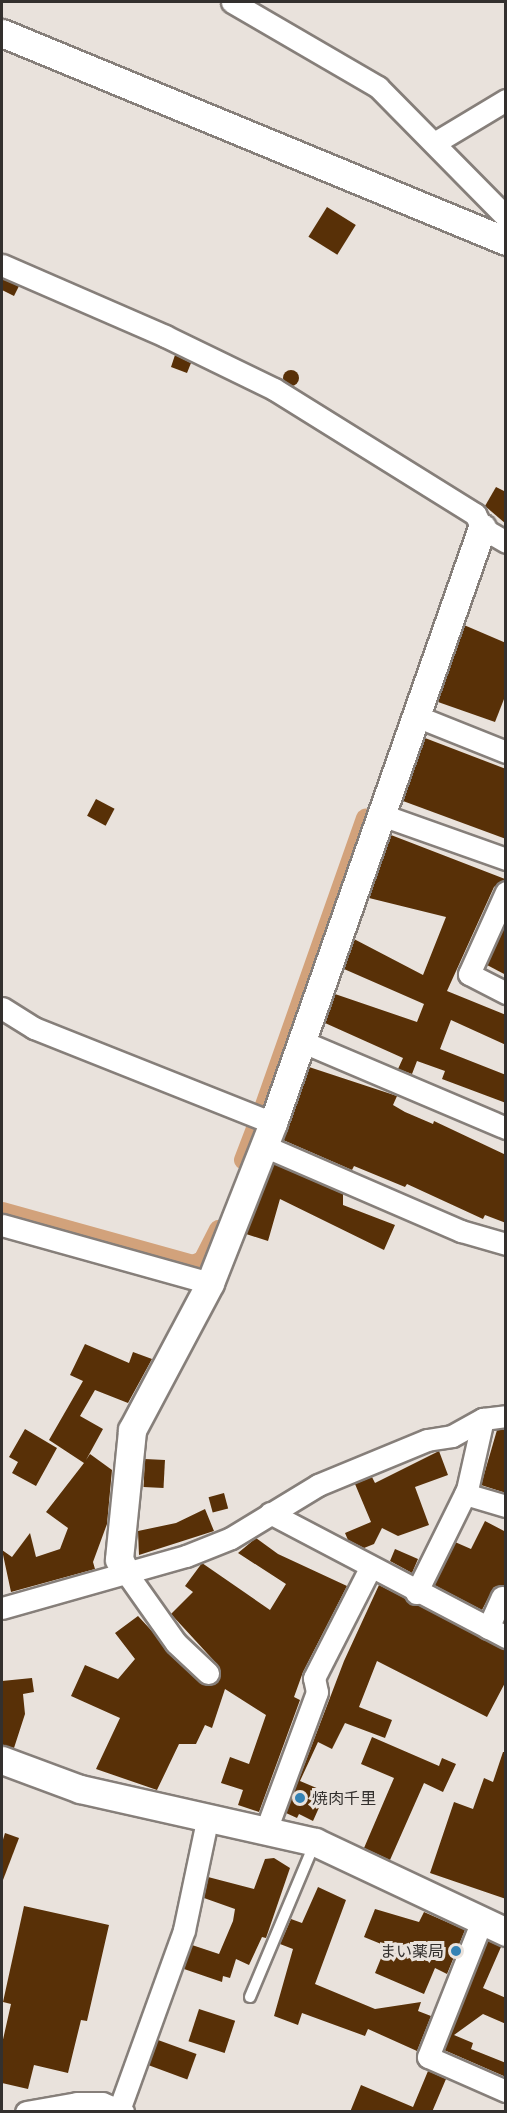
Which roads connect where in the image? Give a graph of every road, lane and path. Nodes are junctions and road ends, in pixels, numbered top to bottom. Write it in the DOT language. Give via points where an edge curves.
graph roads {
  1 [pos="232,2"];
  2 [pos="2,33"];
  3 [pos="506,100"];
  4 [pos="436,142"];
  5 [pos="506,217"];
  6 [pos="506,241"];
  7 [pos="2,265"];
  8 [pos="478,521"];
  9 [pos="506,542"];
  10 [pos="416,716"];
  11 [pos="506,752"];
  12 [pos="381,815"];
  13 [pos="506,859"];
  14 [pos="506,892"];
  15 [pos="506,993"];
  16 [pos="2,1008"];
  17 [pos="301,1041"];
  18 [pos="506,1128"];
  19 [pos="268,1134"];
  20 [pos="2,1225"];
  21 [pos="506,1244"];
  22 [pos="210,1283"];
  23 [pos="506,1416"];
  24 [pos="483,1419"];
  25 [pos="465,1494"];
  26 [pos="506,1506"];
  27 [pos="270,1513"];
  28 [pos="370,1568"];
  29 [pos="125,1571"];
  30 [pos="416,1593"];
  31 [pos="502,1597"];
  32 [pos="2,1608"];
  33 [pos="497,1633"];
  34 [pos="207,1673"];
  35 [pos="2,1760"];
  36 [pos="208,1816"];
  37 [pos="266,1830"];
  38 [pos="315,1842"];
  39 [pos="493,1927"];
  40 [pos="250,1997"];
  41 [pos="506,2091"];
  42 [pos="121,2111"];
  43 [pos="26,2112"];
  1 -- 4 [label="street" via="378,87"];
  2 -- 6 [label="street"];
  3 -- 4 [label="street"];
  4 -- 5 [label="street"];
  7 -- 8 [label="street" via="165,336 274,389"];
  8 -- 9 [label="street"];
  8 -- 10 [label="street"];
  10 -- 11 [label="street"];
  10 -- 12 [label="street"];
  12 -- 13 [label="street"];
  12 -- 17 [label="street"];
  14 -- 15 [label="street" via="469,974"];
  16 -- 19 [label="street" via="34,1028"];
  17 -- 18 [label="street"];
  17 -- 19 [label="street"];
  19 -- 21 [label="street" via="461,1231"];
  19 -- 22 [label="street"];
  20 -- 22 [label="street"];
  22 -- 29 [label="street" via="132,1430 118,1558"];
  23 -- 24 [label="street"];
  24 -- 25 [label="street"];
  24 -- 27 [label="street" via="452,1436 427,1440 318,1485"];
  25 -- 26 [label="street"];
  25 -- 30 [label="street"];
  27 -- 28 [label="street"];
  27 -- 29 [label="street" via="231,1538 186,1556"];
  28 -- 30 [label="street"];
  28 -- 37 [label="street" via="314,1678 317,1692"];
  29 -- 32 [label="street"];
  29 -- 34 [label="street" via="176,1643"];
  30 -- 33 [label="street"];
  31 -- 33 [label="street"];
  35 -- 36 [label="street" via="80,1789"];
  36 -- 37 [label="street"];
  36 -- 42 [label="street" via="184,1930"];
  37 -- 38 [label="street"];
  38 -- 39 [label="street"];
  38 -- 40 [label="lane"];
  39 -- 41 [label="street" via="428,2057"];
  42 -- 43 [label="street" via="102,2103 76,2103"];
}
